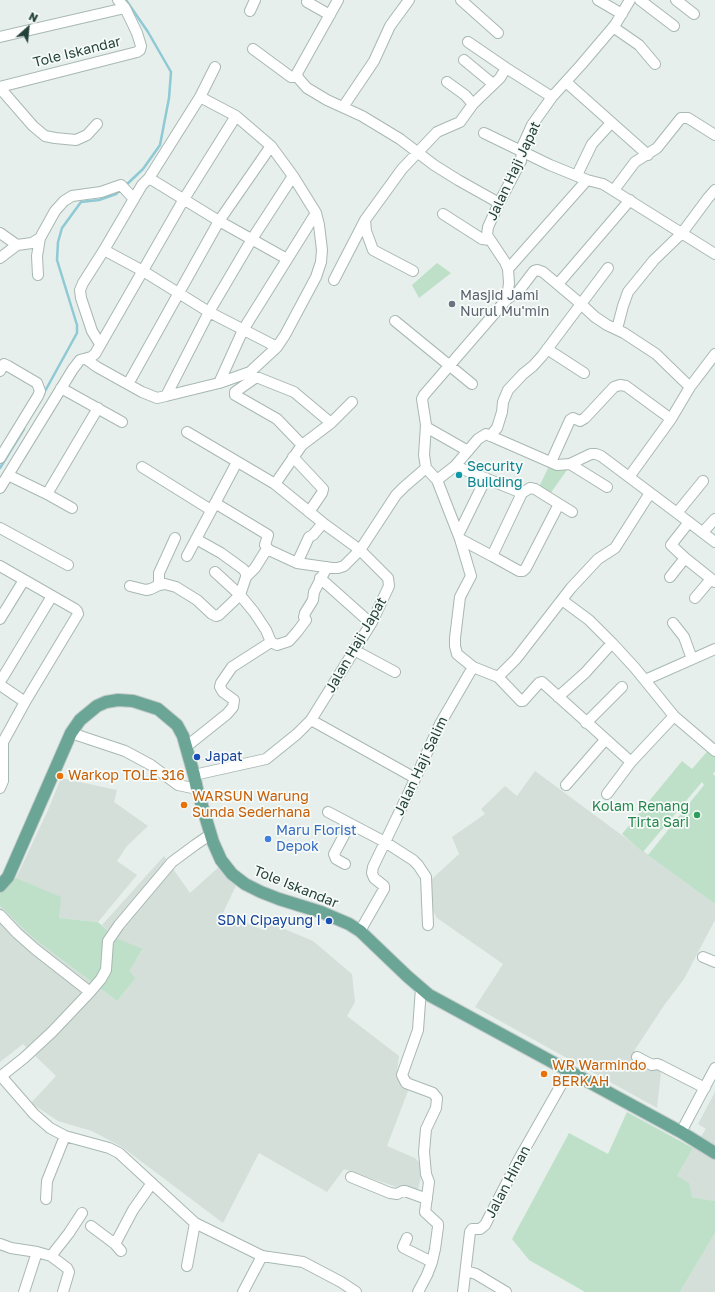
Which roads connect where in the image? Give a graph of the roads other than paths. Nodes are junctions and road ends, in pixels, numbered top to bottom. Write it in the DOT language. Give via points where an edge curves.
graph roads {
  1 [pos="255,0"];
  2 [pos="338,0"];
  3 [pos="409,0"];
  4 [pos="461,0"];
  5 [pos="598,0"];
  6 [pos="630,0"];
  7 [pos="640,0"];
  8 [pos="676,0"];
  9 [pos="307,2"];
  10 [pos="122,4"];
  11 [pos="250,10"];
  12 [pos="622,14"];
  13 [pos="694,14"];
  14 [pos="330,15"];
  15 [pos="674,26"];
  16 [pos="613,27"];
  17 [pos="498,33"];
  18 [pos="0,37"];
  19 [pos="468,42"];
  20 [pos="253,49"];
  21 [pos="464,60"];
  22 [pos="655,64"];
  23 [pos="215,67"];
  24 [pos="506,68"];
  25 [pos="297,74"];
  26 [pos="447,82"];
  27 [pos="566,82"];
  28 [pos="493,84"];
  29 [pos="0,87"];
  30 [pos="552,96"];
  31 [pos="200,97"];
  32 [pos="473,104"];
  33 [pos="343,107"];
  34 [pos="236,116"];
  35 [pos="612,123"];
  36 [pos="97,124"];
  37 [pos="484,133"];
  38 [pos="715,135"];
  39 [pos="271,146"];
  40 [pos="522,152"];
  41 [pos="417,153"];
  42 [pos="648,155"];
  43 [pos="576,175"];
  44 [pos="293,176"];
  45 [pos="149,178"];
  46 [pos="587,180"];
  47 [pos="614,190"];
  48 [pos="715,190"];
  49 [pos="132,198"];
  50 [pos="184,199"];
  51 [pos="630,200"];
  52 [pos="498,203"];
  53 [pos="316,213"];
  54 [pos="443,214"];
  55 [pos="365,220"];
  56 [pos="219,221"];
  57 [pos="0,233"];
  58 [pos="682,233"];
  59 [pos="40,238"];
  60 [pos="252,239"];
  61 [pos="490,240"];
  62 [pos="354,241"];
  63 [pos="17,245"];
  64 [pos="104,250"];
  65 [pos="374,250"];
  66 [pos="715,254"];
  67 [pos="0,258"];
  68 [pos="287,259"];
  69 [pos="608,268"];
  70 [pos="508,269"];
  71 [pos="143,271"];
  72 [pos="413,271"];
  73 [pos="38,275"];
  74 [pos="334,280"];
  75 [pos="558,284"];
  76 [pos="179,292"];
  77 [pos="507,299"];
  78 [pos="581,304"];
  79 [pos="209,312"];
  80 [pos="395,321"];
  81 [pos="243,330"];
  82 [pos="617,330"];
  83 [pos="100,344"];
  84 [pos="277,348"];
  85 [pos="546,349"];
  86 [pos="714,358"];
  87 [pos="86,359"];
  88 [pos="1,365"];
  89 [pos="449,365"];
  90 [pos="584,374"];
  91 [pos="219,383"];
  92 [pos="128,384"];
  93 [pos="472,384"];
  94 [pos="690,387"];
  95 [pos="61,388"];
  96 [pos="166,396"];
  97 [pos="352,402"];
  98 [pos="98,408"];
  99 [pos="671,419"];
  100 [pos="122,422"];
  101 [pos="330,423"];
  102 [pos="426,427"];
  103 [pos="187,432"];
  104 [pos="490,436"];
  105 [pos="302,445"];
  106 [pos="468,451"];
  107 [pos="293,457"];
  108 [pos="0,458"];
  109 [pos="237,462"];
  110 [pos="551,462"];
  111 [pos="570,464"];
  112 [pos="455,466"];
  113 [pos="142,467"];
  114 [pos="426,468"];
  115 [pos="8,475"];
  116 [pos="629,477"];
  117 [pos="486,478"];
  118 [pos="437,480"];
  119 [pos="703,482"];
  120 [pos="275,484"];
  121 [pos="607,487"];
  122 [pos="0,488"];
  123 [pos="522,493"];
  124 [pos="650,493"];
  125 [pos="46,494"];
  126 [pos="558,504"];
  127 [pos="213,507"];
  128 [pos="72,508"];
  129 [pos="309,512"];
  130 [pos="572,512"];
  131 [pos="677,513"];
  132 [pos="715,519"];
  133 [pos="689,522"];
  134 [pos="323,523"];
  135 [pos="0,528"];
  136 [pos="703,532"];
  137 [pos="460,535"];
  138 [pos="175,538"];
  139 [pos="196,540"];
  140 [pos="715,542"];
  141 [pos="269,550"];
  142 [pos="360,550"];
  143 [pos="187,556"];
  144 [pos="492,556"];
  145 [pos="685,558"];
  146 [pos="297,563"];
  147 [pos="68,565"];
  148 [pos="0,566"];
  149 [pos="327,567"];
  150 [pos="215,572"];
  151 [pos="246,577"];
  152 [pos="670,577"];
  153 [pos="320,578"];
  154 [pos="24,580"];
  155 [pos="713,580"];
  156 [pos="159,585"];
  157 [pos="130,586"];
  158 [pos="240,595"];
  159 [pos="52,596"];
  160 [pos="695,598"];
  161 [pos="562,600"];
  162 [pos="0,619"];
  163 [pos="372,622"];
  164 [pos="673,623"];
  165 [pos="271,642"];
  166 [pos="612,643"];
  167 [pos="715,649"];
  168 [pos="354,650"];
  169 [pos="692,659"];
  170 [pos="473,667"];
  171 [pos="395,672"];
  172 [pos="498,677"];
  173 [pos="645,680"];
  174 [pos="0,684"];
  175 [pos="622,687"];
  176 [pos="558,697"];
  177 [pos="25,702"];
  178 [pos="674,716"];
  179 [pos="311,720"];
  180 [pos="586,723"];
  181 [pos="71,733"];
  182 [pos="605,740"];
  183 [pos="1,741"];
  184 [pos="186,746"];
  185 [pos="715,750"];
  186 [pos="631,762"];
  187 [pos="194,775"];
  188 [pos="415,778"];
  189 [pos="1,782"];
  190 [pos="566,785"];
  191 [pos="197,789"];
  192 [pos="607,794"];
  193 [pos="328,812"];
  194 [pos="350,824"];
  195 [pos="211,834"];
  196 [pos="385,842"];
  197 [pos="345,864"];
  198 [pos="0,886"];
  199 [pos="0,915"];
  200 [pos="428,925"];
  201 [pos="360,931"];
  202 [pos="703,957"];
  203 [pos="715,962"];
  204 [pos="422,988"];
  205 [pos="90,992"];
  206 [pos="637,1057"];
  207 [pos="715,1068"];
  208 [pos="569,1071"];
  209 [pos="0,1077"];
  210 [pos="705,1088"];
  211 [pos="681,1132"];
  212 [pos="65,1136"];
  213 [pos="715,1153"];
  214 [pos="351,1177"];
  215 [pos="152,1183"];
  216 [pos="46,1199"];
  217 [pos="427,1199"];
  218 [pos="82,1213"];
  219 [pos="195,1223"];
  220 [pos="91,1226"];
  221 [pos="407,1238"];
  222 [pos="0,1246"];
  223 [pos="37,1252"];
  224 [pos="52,1256"];
  225 [pos="262,1256"];
  226 [pos="432,1262"];
  227 [pos="187,1266"];
  228 [pos="466,1271"];
  229 [pos="24,1292"];
  230 [pos="63,1292"];
  231 [pos="243,1292"];
  232 [pos="356,1292"];
  233 [pos="418,1292"];
  234 [pos="463,1292"];
  235 [pos="506,1292"];
  1 -- 11 [label="street"];
  2 -- 14 [label="street"];
  3 -- 33 [label="street" via="390,26 374,61"];
  4 -- 17 [label="street"];
  5 -- 12 [label="street"];
  6 -- 12 [label="street, Jalan Haji Japat"];
  7 -- 15 [label="street"];
  8 -- 13 [label="street"];
  9 -- 14 [label="street"];
  10 -- 18 [label="street, Tole Iskandar"];
  10 -- 29 [label="street, Tole Iskandar" via="137,33 140,50"];
  12 -- 16 [label="street, Jalan Haji Japat"];
  14 -- 25 [label="street"];
  16 -- 22 [label="street" via="639,45"];
  16 -- 27 [label="street, Jalan Haji Japat"];
  19 -- 24 [label="street"];
  20 -- 25 [label="street" via="291,77"];
  21 -- 28 [label="street"];
  23 -- 31 [label="street"];
  24 -- 28 [label="street"];
  24 -- 30 [label="street"];
  25 -- 33 [label="street" via="307,88"];
  26 -- 32 [label="street"];
  27 -- 30 [label="street, Jalan Haji Japat"];
  27 -- 35 [label="street"];
  28 -- 32 [label="street"];
  29 -- 36 [label="street" via="33,126 45,136 76,140 87,135"];
  30 -- 40 [label="street, Jalan Haji Japat" via="532,126"];
  31 -- 34 [label="street"];
  31 -- 45 [label="street"];
  32 -- 41 [label="street" via="460,122 437,132"];
  33 -- 41 [label="street" via="400,139"];
  34 -- 39 [label="street"];
  34 -- 50 [label="street"];
  35 -- 42 [label="street"];
  35 -- 43 [label="street" via="592,144"];
  37 -- 40 [label="street"];
  38 -- 42 [label="street" via="688,118 681,118 657,148"];
  39 -- 44 [label="street"];
  39 -- 56 [label="street"];
  40 -- 43 [label="street"];
  40 -- 52 [label="street, Jalan Haji Japat" via="521,161"];
  41 -- 52 [label="street"];
  41 -- 55 [label="street" via="402,169"];
  42 -- 47 [label="street" via="635,162"];
  43 -- 46 [label="street"];
  44 -- 53 [label="street"];
  44 -- 60 [label="street"];
  45 -- 49 [label="street"];
  45 -- 50 [label="street"];
  46 -- 47 [label="street"];
  46 -- 70 [label="street"];
  47 -- 51 [label="street"];
  48 -- 58 [label="street"];
  49 -- 59 [label="street" via="122,185 101,192 72,196 55,211"];
  49 -- 64 [label="street"];
  50 -- 56 [label="street"];
  50 -- 71 [label="street"];
  51 -- 58 [label="street"];
  51 -- 75 [label="street"];
  52 -- 61 [label="street, Jalan Haji Japat" via="488,227 487,235"];
  53 -- 68 [label="street"];
  53 -- 84 [label="street" via="322,241 321,262 310,290"];
  54 -- 61 [label="street" via="482,239"];
  55 -- 62 [label="street"];
  55 -- 65 [label="street" via="366,231"];
  56 -- 60 [label="street"];
  56 -- 76 [label="street"];
  57 -- 63 [label="street"];
  58 -- 66 [label="street"];
  58 -- 82 [label="street" via="654,260 628,292"];
  59 -- 63 [label="street" via="32,243"];
  59 -- 73 [label="street" via="37,256"];
  60 -- 68 [label="street"];
  60 -- 79 [label="street"];
  61 -- 70 [label="street, Jalan Haji Japat"];
  62 -- 65 [label="street"];
  62 -- 74 [label="street"];
  63 -- 67 [label="street"];
  64 -- 71 [label="street"];
  64 -- 83 [label="street" via="80,290 92,331"];
  65 -- 72 [label="street"];
  68 -- 81 [label="street"];
  69 -- 78 [label="street"];
  70 -- 77 [label="street"];
  71 -- 76 [label="street"];
  71 -- 83 [label="street"];
  75 -- 77 [label="street" via="537,270 518,292"];
  75 -- 78 [label="street"];
  76 -- 79 [label="street"];
  76 -- 92 [label="street"];
  77 -- 89 [label="street"];
  78 -- 82 [label="street" via="607,326"];
  78 -- 85 [label="street"];
  79 -- 81 [label="street"];
  79 -- 96 [label="street"];
  80 -- 89 [label="street"];
  81 -- 84 [label="street"];
  81 -- 91 [label="street"];
  82 -- 94 [label="street" via="656,354"];
  83 -- 87 [label="street" via="95,354"];
  84 -- 91 [label="street" via="250,372"];
  85 -- 90 [label="street"];
  85 -- 104 [label="street" via="533,366 508,390 502,402 497,428"];
  86 -- 94 [label="street"];
  87 -- 92 [label="street"];
  87 -- 95 [label="street" via="80,360"];
  88 -- 108 [label="street" via="37,383 40,391"];
  89 -- 93 [label="street"];
  89 -- 102 [label="street" via="422,399"];
  91 -- 96 [label="street"];
  92 -- 96 [label="street" via="157,398"];
  94 -- 99 [label="street"];
  95 -- 98 [label="street"];
  95 -- 115 [label="street"];
  97 -- 101 [label="street"];
  98 -- 100 [label="street"];
  98 -- 125 [label="street"];
  99 -- 110 [label="street" via="626,386 614,387 585,418 580,421 573,418 570,420"];
  99 -- 116 [label="street"];
  101 -- 105 [label="street"];
  101 -- 105 [label="street" via="298,394 264,379 255,378 235,392 235,395 276,419"];
  102 -- 106 [label="street"];
  102 -- 114 [label="street"];
  103 -- 109 [label="street"];
  104 -- 106 [label="street" via="482,436"];
  104 -- 110 [label="street"];
  105 -- 107 [label="street"];
  106 -- 112 [label="street"];
  107 -- 120 [label="street"];
  107 -- 129 [label="street" via="323,489"];
  109 -- 120 [label="street"];
  109 -- 127 [label="street"];
  110 -- 111 [label="street" via="557,465"];
  111 -- 116 [label="street" via="596,454"];
  111 -- 121 [label="street"];
  112 -- 117 [label="street"];
  112 -- 118 [label="street"];
  113 -- 127 [label="street"];
  114 -- 118 [label="street"];
  114 -- 142 [label="street" via="396,495"];
  115 -- 122 [label="street"];
  115 -- 125 [label="street"];
  116 -- 124 [label="street"];
  117 -- 123 [label="street"];
  117 -- 137 [label="street"];
  118 -- 137 [label="street"];
  119 -- 131 [label="street"];
  120 -- 129 [label="street"];
  123 -- 126 [label="street" via="530,488 535,489"];
  123 -- 144 [label="street"];
  124 -- 131 [label="street"];
  124 -- 161 [label="street" via="616,548 598,558"];
  125 -- 128 [label="street"];
  126 -- 130 [label="street"];
  126 -- 144 [label="street" via="523,572"];
  127 -- 139 [label="street"];
  127 -- 141 [label="street" via="268,535 265,545"];
  129 -- 134 [label="street"];
  131 -- 133 [label="street"];
  132 -- 136 [label="street"];
  133 -- 136 [label="street"];
  133 -- 145 [label="street" via="671,545"];
  134 -- 142 [label="street"];
  134 -- 146 [label="street" via="309,537"];
  135 -- 147 [label="street"];
  136 -- 140 [label="street"];
  137 -- 144 [label="street"];
  137 -- 170 [label="street" via="471,576 460,597 457,610 455,646 457,654"];
  138 -- 156 [label="street" via="159,573"];
  139 -- 143 [label="street"];
  139 -- 151 [label="street" via="221,553 243,569"];
  141 -- 146 [label="street"];
  141 -- 151 [label="street"];
  142 -- 149 [label="street" via="344,566"];
  142 -- 163 [label="street, Jalan Haji Japat" via="389,582"];
  145 -- 152 [label="street"];
  145 -- 155 [label="street"];
  146 -- 149 [label="street"];
  148 -- 154 [label="street"];
  149 -- 153 [label="street"];
  150 -- 158 [label="street"];
  151 -- 158 [label="street"];
  153 -- 163 [label="street"];
  153 -- 165 [label="street" via="314,592 314,600 305,613 306,620 297,632 290,641 280,645"];
  154 -- 159 [label="street"];
  154 -- 162 [label="street"];
  155 -- 160 [label="street"];
  156 -- 157 [label="street" via="151,590"];
  156 -- 158 [label="street" via="176,587 216,616"];
  158 -- 165 [label="street" via="266,630"];
  159 -- 174 [label="street"];
  159 -- 177 [label="street" via="75,609 78,614"];
  161 -- 166 [label="street" via="589,620"];
  161 -- 172 [label="street" via="516,659"];
  163 -- 168 [label="street, Jalan Haji Japat"];
  164 -- 169 [label="street" via="684,637"];
  165 -- 184 [label="street" via="232,667 220,687 234,700 233,707"];
  166 -- 173 [label="street"];
  166 -- 176 [label="street"];
  167 -- 169 [label="street"];
  168 -- 171 [label="street"];
  168 -- 179 [label="street, Jalan Haji Japat"];
  169 -- 173 [label="street"];
  170 -- 172 [label="street"];
  170 -- 188 [label="street, Jalan Haji Salim" via="440,724"];
  172 -- 176 [label="street" via="521,701 541,682"];
  173 -- 178 [label="street"];
  174 -- 177 [label="street"];
  175 -- 180 [label="street"];
  176 -- 180 [label="street"];
  177 -- 183 [label="street"];
  178 -- 185 [label="street"];
  178 -- 186 [label="street"];
  179 -- 187 [label="street, Jalan Haji Japat" via="266,759"];
  179 -- 188 [label="street"];
  180 -- 182 [label="street"];
  181 -- 184 [label="main road, Tole Iskandar" via="80,720 97,706 118,700 133,701 158,709 166,715 177,725"];
  181 -- 191 [label="street" via="125,751 178,785"];
  181 -- 198 [label="main road, Tole Iskandar" via="8,877"];
  182 -- 186 [label="street"];
  182 -- 190 [label="street"];
  183 -- 189 [label="street"];
  184 -- 187 [label="main road, Tole Iskandar"];
  186 -- 192 [label="street"];
  187 -- 191 [label="main road, Tole Iskandar"];
  188 -- 196 [label="street, Jalan Haji Salim"];
  191 -- 195 [label="main road, Tole Iskandar"];
  193 -- 194 [label="street"];
  194 -- 196 [label="street"];
  194 -- 197 [label="street" via="334,854 336,859"];
  195 -- 201 [label="main road, Tole Iskandar" via="221,860 232,874 245,884 279,900 321,912"];
  195 -- 205 [label="street" via="172,862 119,925 108,941 106,970"];
  196 -- 200 [label="street" via="413,860 426,877"];
  196 -- 201 [label="street, Jalan Haji Salim" via="372,870 374,878 384,886 384,889"];
  199 -- 205 [label="street" via="35,949"];
  201 -- 204 [label="main road, Tole Iskandar"];
  202 -- 203 [label="street"];
  204 -- 208 [label="main road, Tole Iskandar" via="430,995"];
  204 -- 217 [label="street" via="418,1030 402,1075 406,1083 433,1093 437,1098 436,1108 426,1129 424,1145 429,1182"];
  205 -- 209 [label="street" via="36,1048"];
  206 -- 210 [label="street" via="652,1065 660,1065"];
  207 -- 210 [label="street"];
  208 -- 211 [label="main road, Tole Iskandar"];
  208 -- 228 [label="street, Jalan Hinan" via="485,1226 472,1229 470,1232"];
  209 -- 212 [label="street" via="34,1114 50,1128"];
  210 -- 211 [label="street"];
  211 -- 213 [label="main road, Tole Iskandar"];
  212 -- 215 [label="street" via="119,1153"];
  212 -- 216 [label="street" via="47,1181"];
  214 -- 217 [label="street" via="390,1193 406,1191"];
  215 -- 219 [label="street"];
  215 -- 220 [label="street" via="131,1214 118,1248"];
  217 -- 226 [label="street" via="425,1212 438,1224"];
  218 -- 224 [label="street"];
  219 -- 225 [label="street"];
  219 -- 227 [label="street"];
  221 -- 226 [label="street" via="404,1248"];
  222 -- 223 [label="street"];
  223 -- 224 [label="street"];
  223 -- 229 [label="street"];
  224 -- 230 [label="street" via="69,1272"];
  225 -- 231 [label="street"];
  225 -- 232 [label="street" via="303,1262"];
  226 -- 233 [label="street"];
  228 -- 234 [label="street, Jalan Hinan"];
  228 -- 235 [label="street"];
}
